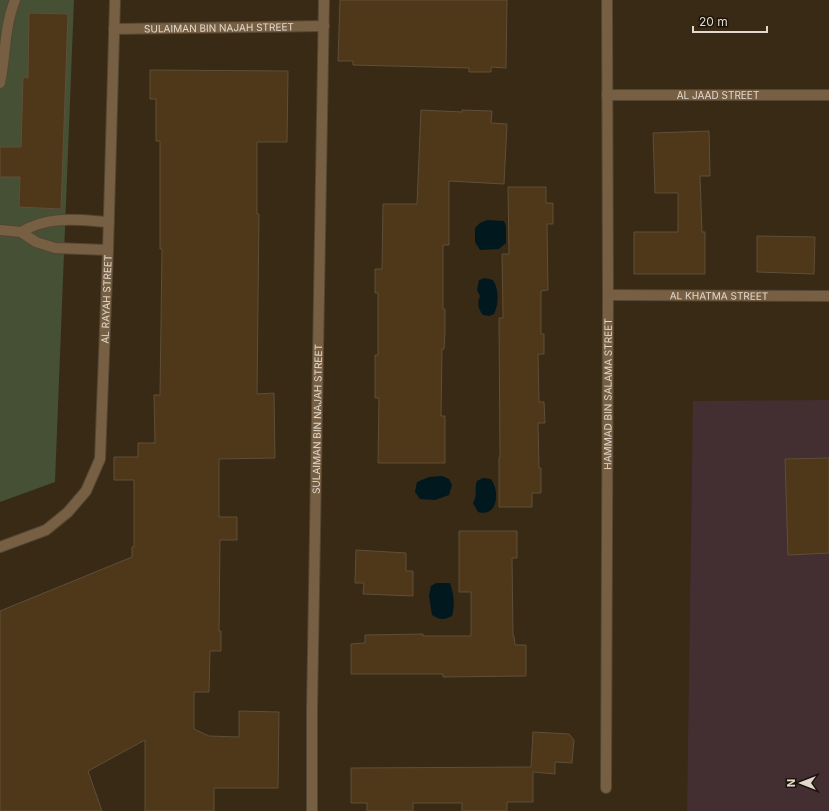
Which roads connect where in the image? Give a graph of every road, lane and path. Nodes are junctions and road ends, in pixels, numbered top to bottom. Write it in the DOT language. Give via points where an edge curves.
graph roads {
  1 [pos="15,0"];
  2 [pos="115,0"];
  3 [pos="324,0"];
  4 [pos="607,0"];
  5 [pos="324,26"];
  6 [pos="114,29"];
  7 [pos="0,83"];
  8 [pos="607,95"];
  9 [pos="829,95"];
  10 [pos="109,222"];
  11 [pos="0,230"];
  12 [pos="21,232"];
  13 [pos="108,250"];
  14 [pos="608,295"];
  15 [pos="829,296"];
  16 [pos="0,547"];
  17 [pos="606,788"];
  18 [pos="312,811"];
  1 -- 7 [label="street" via="8,21"];
  2 -- 6 [label="street, AL RAYAH STREET"];
  3 -- 5 [label="street, SULAIMAN BIN NAJAH STREET"];
  4 -- 8 [label="street, HAMMAD BIN SALAMA STREET"];
  5 -- 6 [label="street, SULAIMAN BIN NAJAH STREET"];
  5 -- 18 [label="street, SULAIMAN BIN NAJAH STREET"];
  6 -- 10 [label="street, AL RAYAH STREET"];
  8 -- 9 [label="street, AL JAAD STREET"];
  8 -- 14 [label="street, HAMMAD BIN SALAMA STREET"];
  10 -- 12 [label="street" via="53,220 31,226"];
  10 -- 13 [label="street, AL RAYAH STREET"];
  11 -- 12 [label="street"];
  12 -- 13 [label="street" via="50,247"];
  13 -- 16 [label="street, AL RAYAH STREET" via="100,459 86,491 68,512 46,530"];
  14 -- 15 [label="street, AL KHATMA STREET"];
  14 -- 17 [label="street, HAMMAD BIN SALAMA STREET"];
}
